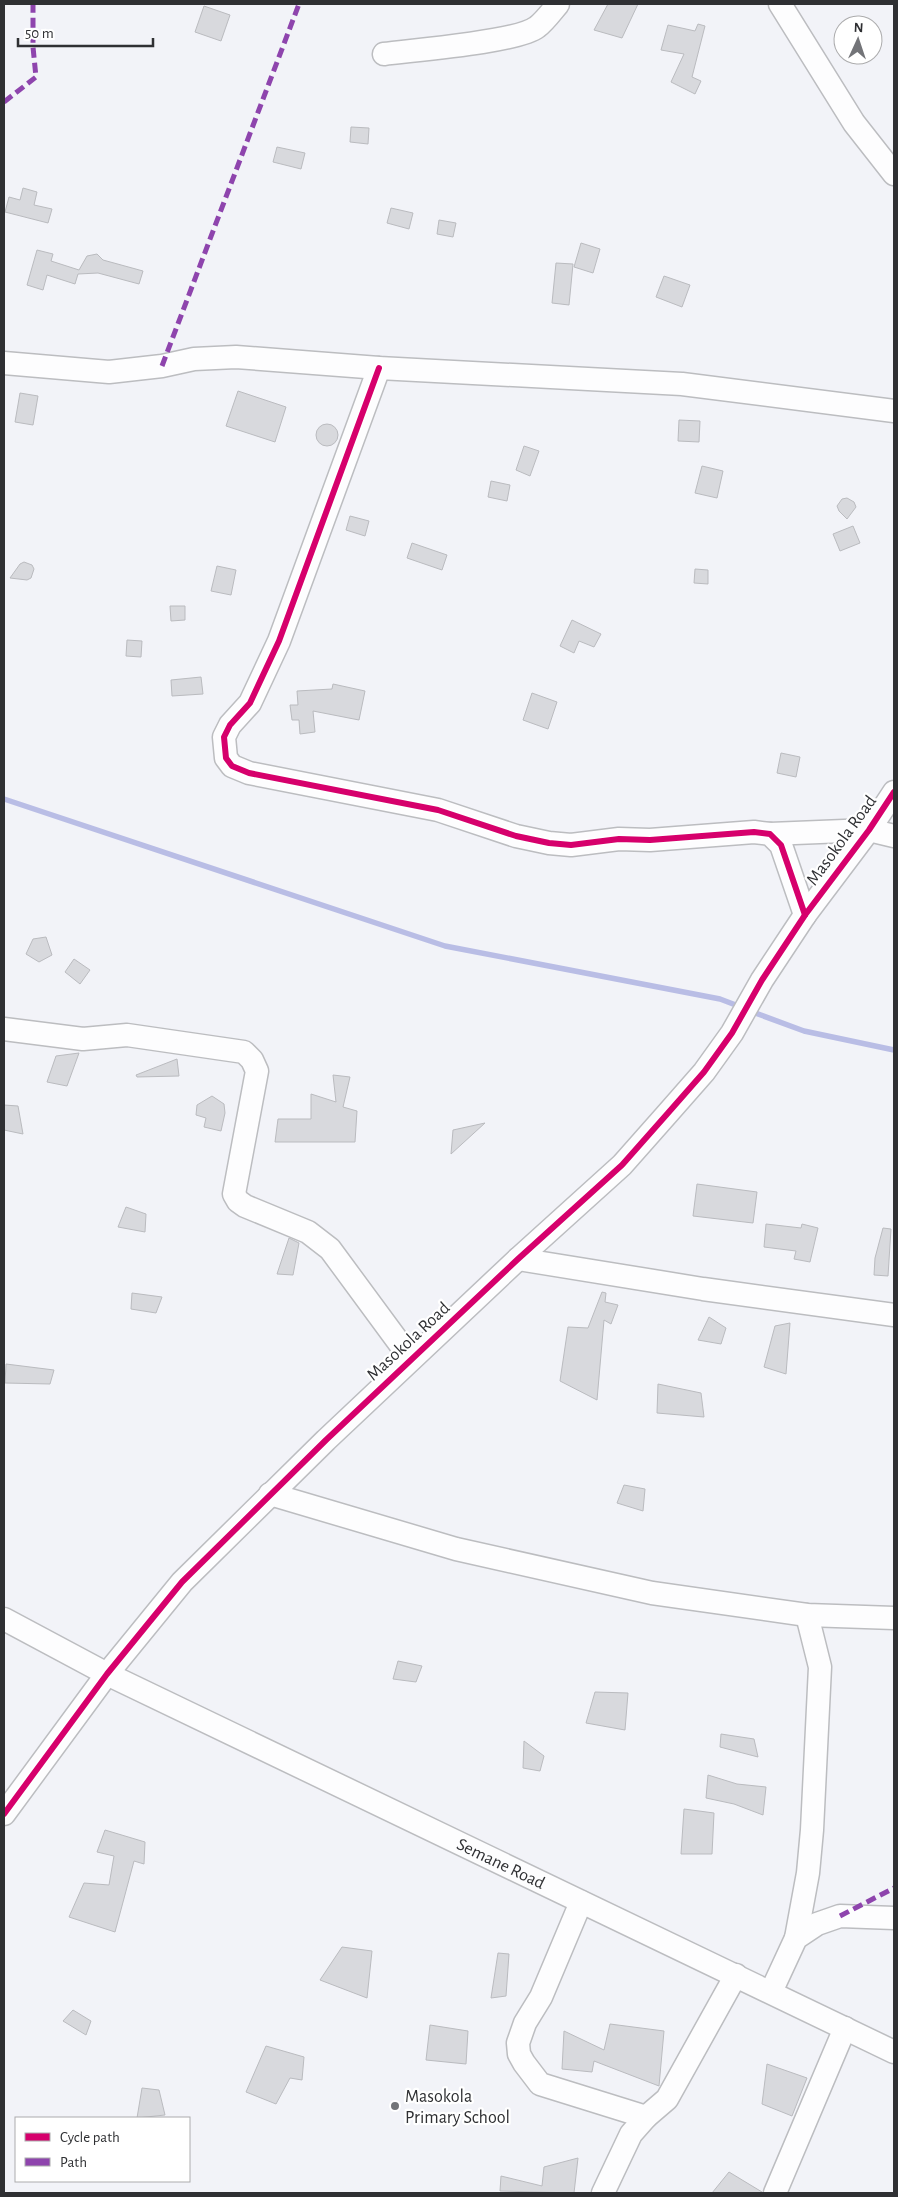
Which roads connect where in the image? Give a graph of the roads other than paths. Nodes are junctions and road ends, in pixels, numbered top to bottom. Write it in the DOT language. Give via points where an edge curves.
graph roads {
  1 [pos="558,4"];
  2 [pos="780,4"];
  3 [pos="384,54"];
  4 [pos="894,174"];
  5 [pos="4,363"];
  6 [pos="379,368"];
  7 [pos="894,411"];
  8 [pos="894,792"];
  9 [pos="869,830"];
  10 [pos="770,834"];
  11 [pos="894,836"];
  12 [pos="804,915"];
  13 [pos="4,1029"];
  14 [pos="518,1259"];
  15 [pos="894,1315"];
  16 [pos="411,1359"];
  17 [pos="270,1494"];
  18 [pos="807,1615"];
  19 [pos="894,1618"];
  20 [pos="4,1619"];
  21 [pos="107,1674"];
  22 [pos="4,1814"];
  23 [pos="581,1902"];
  24 [pos="894,1918"];
  25 [pos="796,1938"];
  26 [pos="736,1975"];
  27 [pos="771,1992"];
  28 [pos="845,2028"];
  29 [pos="894,2052"];
  30 [pos="646,2117"];
  31 [pos="603,2193"];
  32 [pos="775,2193"];
  1 -- 3 [label="street" via="529,32"];
  2 -- 4 [label="street" via="854,124"];
  5 -- 6 [label="street" via="109,372 236,357"];
  6 -- 7 [label="street" via="682,384"];
  6 -- 10 [label="street" via="279,641 250,703 230,725 224,737 226,758 232,766 249,773 438,810 516,836 550,843 572,845 619,839 650,840 754,832"];
  8 -- 9 [label="street, Masokola Road"];
  9 -- 10 [label="street"];
  9 -- 11 [label="street"];
  9 -- 12 [label="street, Masokola Road"];
  10 -- 12 [label="street" via="781,845"];
  12 -- 14 [label="street, Masokola Road" via="732,1033 704,1072 622,1165"];
  13 -- 16 [label="street" via="83,1039 126,1035 244,1052 257,1071 234,1194 245,1206 308,1232 330,1249"];
  14 -- 15 [label="street"];
  14 -- 16 [label="street, Masokola Road"];
  16 -- 17 [label="street, Masokola Road"];
  17 -- 18 [label="street" via="456,1549 652,1593"];
  17 -- 21 [label="street, Masokola Road" via="182,1582"];
  18 -- 19 [label="street"];
  18 -- 25 [label="street" via="820,1667 812,1830"];
  20 -- 21 [label="street, Semane Road"];
  21 -- 22 [label="street, Masokola Road"];
  21 -- 23 [label="street, Semane Road"];
  23 -- 26 [label="street, Semane Road"];
  23 -- 30 [label="street" via="541,1998 524,2023 518,2043 519,2054 540,2084"];
  24 -- 25 [label="street" via="840,1916 817,1924"];
  25 -- 27 [label="street"];
  26 -- 27 [label="street, Semane Road"];
  26 -- 30 [label="street" via="667,2099"];
  27 -- 28 [label="street, Semane Road"];
  28 -- 29 [label="street, Semane Road"];
  28 -- 32 [label="street"];
  30 -- 31 [label="street" via="631,2134"];
}
